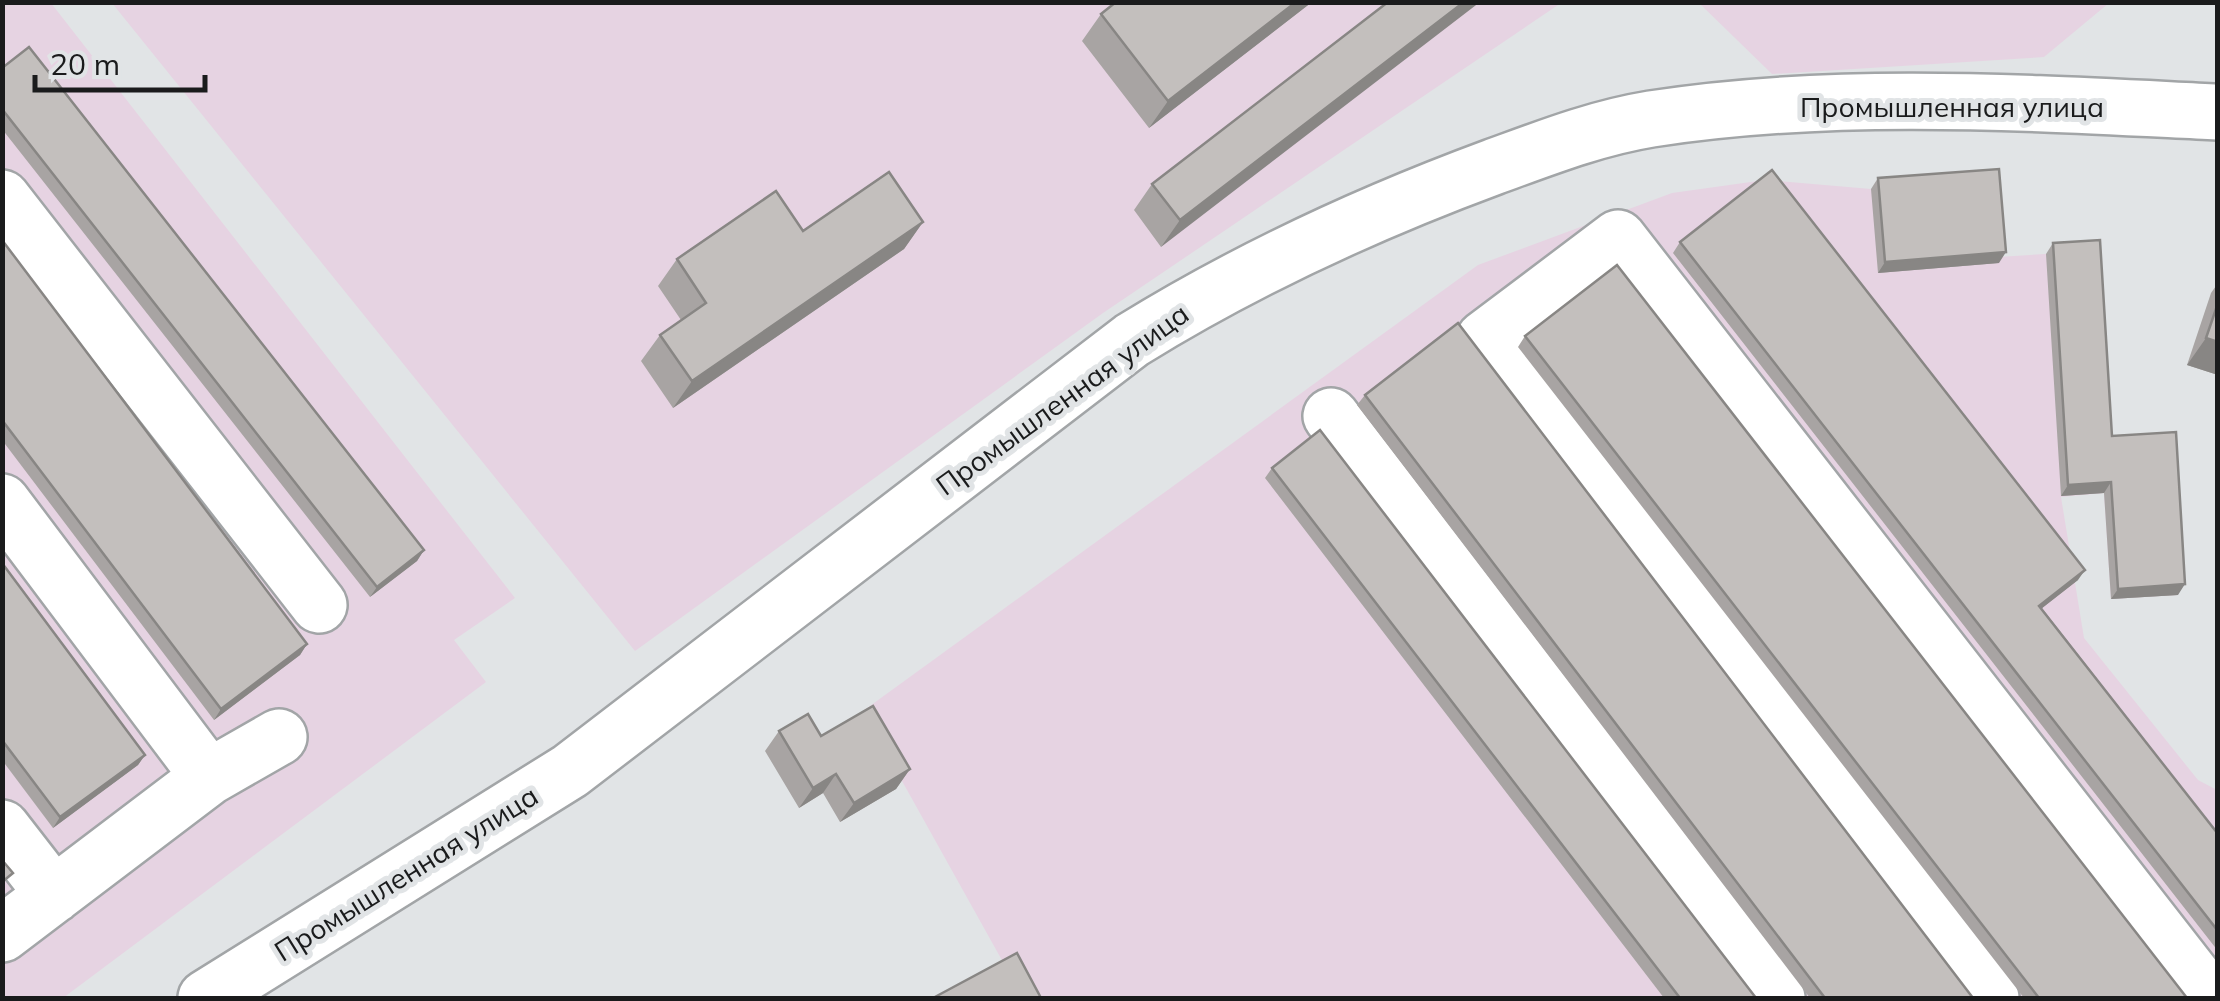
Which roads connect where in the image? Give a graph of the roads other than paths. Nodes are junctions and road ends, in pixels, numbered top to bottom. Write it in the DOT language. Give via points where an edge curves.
graph roads {
  1 [pos="2218,112"];
  2 [pos="2,198"];
  3 [pos="1332,416"];
  4 [pos="2,502"];
  5 [pos="319,606"];
  6 [pos="279,737"];
  7 [pos="209,777"];
  8 [pos="2,828"];
  9 [pos="54,896"];
  10 [pos="2,934"];
  11 [pos="206,998"];
  12 [pos="1777,998"];
  13 [pos="1991,998"];
  14 [pos="2210,998"];
  1 -- 11 [label="street, Промышленная улица" via="1904,100 1650,119 1583,134 1414,196 1112,331 570,771"];
  2 -- 5 [label="street"];
  3 -- 12 [label="street"];
  4 -- 7 [label="street"];
  6 -- 7 [label="street"];
  7 -- 9 [label="street"];
  8 -- 9 [label="street"];
  9 -- 10 [label="street"];
  13 -- 14 [label="street" via="1484,339 1618,238"];
}
